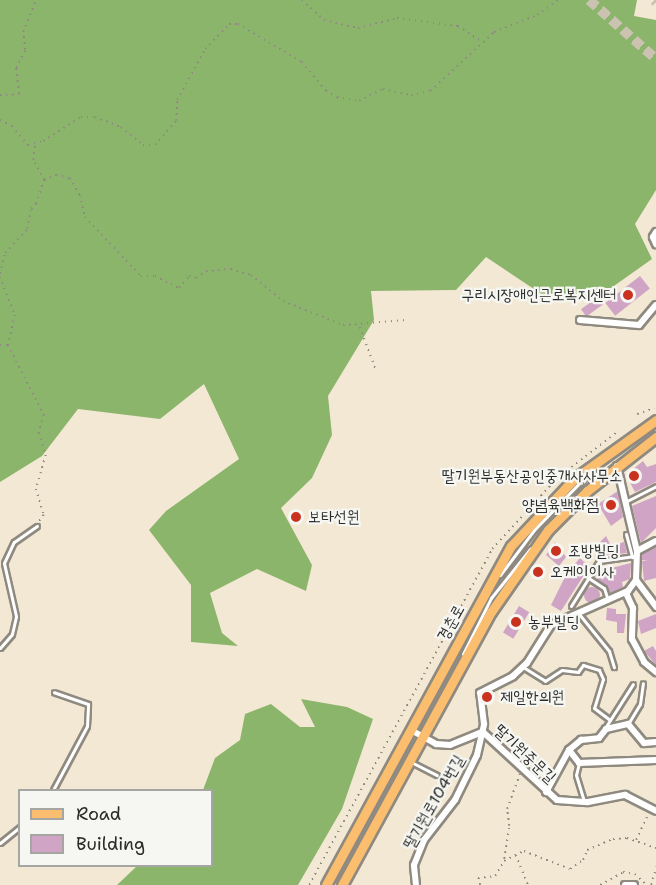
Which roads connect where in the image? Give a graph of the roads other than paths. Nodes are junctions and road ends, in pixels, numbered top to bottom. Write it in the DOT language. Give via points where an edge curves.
graph roads {
  1 [pos="656,232"];
  2 [pos="656,244"];
  3 [pos="656,305"];
  4 [pos="580,321"];
  5 [pos="656,420"];
  6 [pos="656,437"];
  7 [pos="617,465"];
  8 [pos="656,486"];
  9 [pos="627,501"];
  10 [pos="37,526"];
  11 [pos="626,534"];
  12 [pos="656,541"];
  13 [pos="635,555"];
  14 [pos="587,577"];
  15 [pos="636,580"];
  16 [pos="626,594"];
  17 [pos="609,602"];
  18 [pos="571,606"];
  19 [pos="656,606"];
  20 [pos="579,614"];
  21 [pos="0,648"];
  22 [pos="523,667"];
  23 [pos="614,668"];
  24 [pos="656,672"];
  25 [pos="643,683"];
  26 [pos="633,684"];
  27 [pos="54,692"];
  28 [pos="610,720"];
  29 [pos="628,724"];
  30 [pos="604,729"];
  31 [pos="411,730"];
  32 [pos="483,732"];
  33 [pos="424,737"];
  34 [pos="656,742"];
  35 [pos="569,750"];
  36 [pos="656,760"];
  37 [pos="410,762"];
  38 [pos="579,763"];
  39 [pos="437,775"];
  40 [pos="54,789"];
  41 [pos="546,792"];
  42 [pos="584,802"];
  43 [pos="653,809"];
  44 [pos="18,829"];
  45 [pos="0,843"];
  46 [pos="326,885"];
  47 [pos="342,885"];
  48 [pos="416,885"];
  49 [pos="625,885"];
  50 [pos="634,885"];
  1 -- 2 [label="street"];
  3 -- 4 [label="street" via="639,325"];
  5 -- 31 [label="main road, 경춘로" via="574,479 528,524 498,565"];
  6 -- 7 [label="main road, 경춘로"];
  7 -- 9 [label="street"];
  7 -- 33 [label="main road, 경춘로" via="548,530 490,612"];
  8 -- 9 [label="lane"];
  9 -- 13 [label="street"];
  10 -- 21 [label="lane" via="14,542 4,563 16,616 12,634"];
  11 -- 13 [label="lane"];
  12 -- 13 [label="street"];
  13 -- 14 [label="lane" via="599,561"];
  13 -- 15 [label="street"];
  14 -- 17 [label="lane" via="605,589"];
  14 -- 18 [label="lane"];
  15 -- 16 [label="street"];
  15 -- 19 [label="street"];
  16 -- 17 [label="street"];
  16 -- 24 [label="street" via="633,608 632,639 644,662"];
  17 -- 20 [label="street"];
  20 -- 22 [label="street" via="548,627"];
  20 -- 23 [label="lane" via="609,651"];
  22 -- 28 [label="lane" via="545,681 561,670 578,672 583,665 598,670 603,679 594,708"];
  22 -- 32 [label="street" via="480,693"];
  25 -- 29 [label="lane" via="640,704"];
  26 -- 28 [label="lane"];
  27 -- 40 [label="lane" via="88,704 87,726"];
  28 -- 30 [label="lane"];
  29 -- 30 [label="street"];
  29 -- 34 [label="street" via="644,743"];
  30 -- 35 [label="street" via="599,738 581,741"];
  31 -- 33 [label="street, 딸기원중문길"];
  31 -- 46 [label="main road, 경춘로"];
  32 -- 33 [label="street, 딸기원중문길" via="450,745 436,744"];
  32 -- 41 [label="street, 딸기원중문길"];
  32 -- 48 [label="street, 딸기원로104번길" via="477,755 455,800 424,840 414,865"];
  33 -- 37 [label="main road, 경춘로"];
  35 -- 38 [label="street"];
  35 -- 41 [label="street"];
  36 -- 38 [label="street"];
  37 -- 39 [label="lane"];
  37 -- 47 [label="main road, 경춘로"];
  38 -- 42 [label="lane" via="576,775"];
  41 -- 42 [label="street, 딸기원중문길" via="557,800"];
  42 -- 43 [label="street, 딸기원중문길" via="625,795"];
  44 -- 45 [label="lane"];
  49 -- 50 [label="street"];
}
